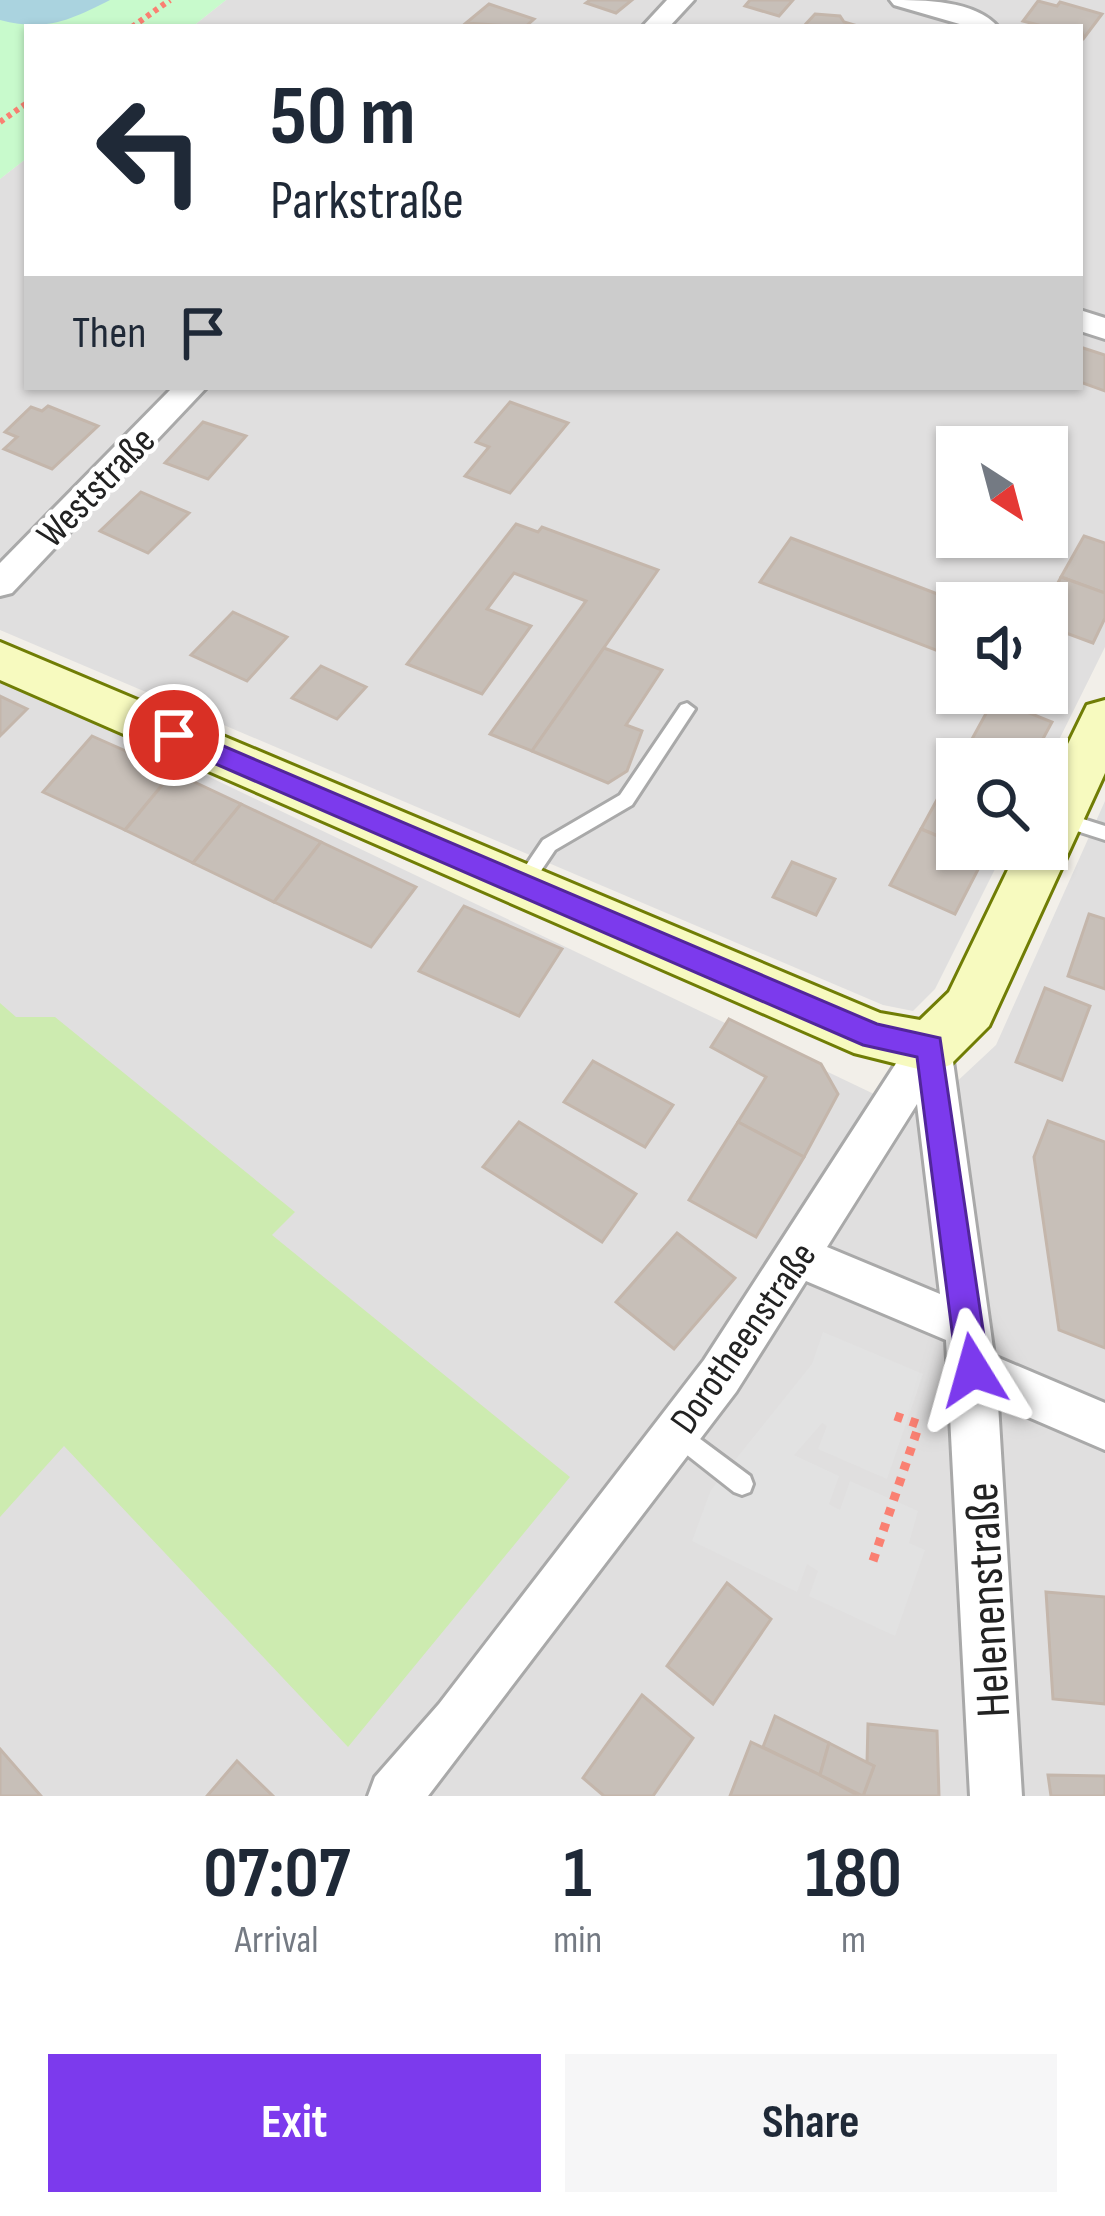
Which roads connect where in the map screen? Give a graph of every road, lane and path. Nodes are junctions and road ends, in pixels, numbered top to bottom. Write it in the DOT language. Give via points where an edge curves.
graph roads {
  1 [pos="170,0"];
  2 [pos="681,0"];
  3 [pos="903,0"];
  4 [pos="136,24"];
  5 [pos="659,24"];
  6 [pos="982,24"];
  7 [pos="188,390"];
  8 [pos="0,584"];
  9 [pos="0,660"];
  10 [pos="686,709"];
  11 [pos="1105,719"];
  12 [pos="1068,822"];
  13 [pos="1045,870"];
  14 [pos="522,885"];
  15 [pos="930,1047"];
  16 [pos="799,1257"];
  17 [pos="970,1348"];
  18 [pos="919,1426"];
  19 [pos="1105,1426"];
  20 [pos="676,1432"];
  21 [pos="742,1484"];
  22 [pos="873,1561"];
  23 [pos="394,1796"];
  24 [pos="996,1796"];
  1 -- 4 [label="path"];
  2 -- 5 [label="street"];
  3 -- 6 [label="street"];
  7 -- 8 [label="street, Weststraße"];
  9 -- 14 [label="main road"];
  10 -- 14 [label="lane" via="626,800 549,844"];
  11 -- 12 [label="main road, Dorotheenstraße"];
  13 -- 15 [label="main road, Dorotheenstraße" via="969,1009"];
  14 -- 15 [label="main road" via="874,1036"];
  15 -- 16 [label="street, Dorotheenstraße"];
  15 -- 17 [label="street, Helenenstraße"];
  16 -- 17 [label="street"];
  16 -- 20 [label="street, Dorotheenstraße"];
  17 -- 19 [label="street"];
  17 -- 24 [label="street, Helenenstraße"];
  18 -- 22 [label="path"];
  20 -- 21 [label="lane"];
  20 -- 23 [label="street, Dorotheenstraße"];
}
